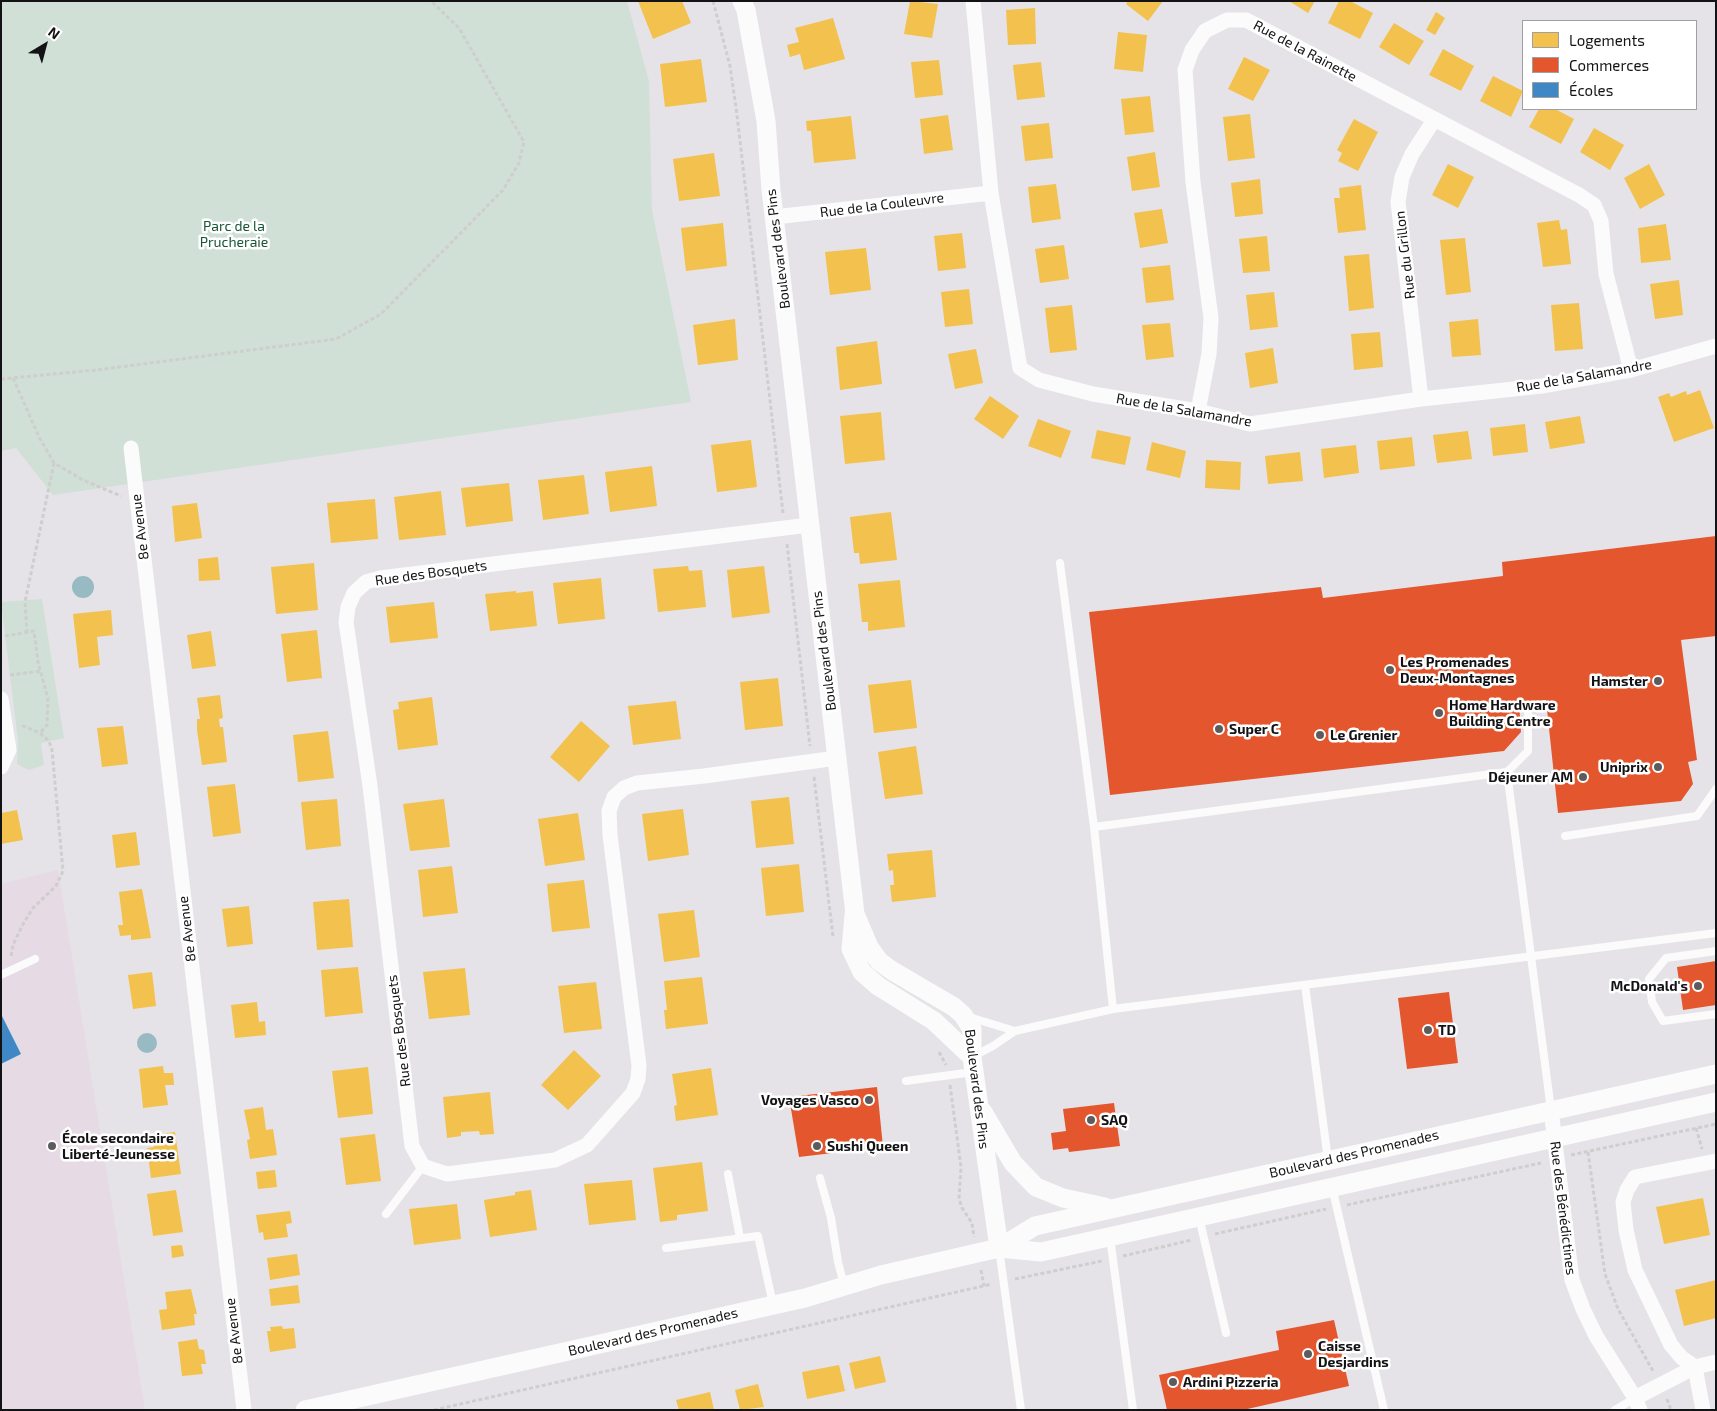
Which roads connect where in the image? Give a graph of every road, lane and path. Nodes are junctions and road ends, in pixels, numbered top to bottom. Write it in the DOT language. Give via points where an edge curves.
graph roads {
  1 [pos="431,1"];
  2 [pos="713,1"];
  3 [pos="742,1"];
  4 [pos="972,1"];
  5 [pos="1434,120"];
  6 [pos="991,193"];
  7 [pos="774,217"];
  8 [pos="1716,346"];
  9 [pos="1631,370"];
  10 [pos="14,378"];
  11 [pos="1,379"];
  12 [pos="1421,399"];
  13 [pos="1198,411"];
  14 [pos="131,448"];
  15 [pos="54,463"];
  16 [pos="137,502"];
  17 [pos="783,510"];
  18 [pos="809,525"];
  19 [pos="787,544"];
  20 [pos="1060,563"];
  21 [pos="27,633"];
  22 [pos="5,636"];
  23 [pos="41,670"];
  24 [pos="10,676"];
  25 [pos="1,699"];
  26 [pos="1528,706"];
  27 [pos="16,725"];
  28 [pos="40,734"];
  29 [pos="810,744"];
  30 [pos="837,758"];
  31 [pos="1,767"];
  32 [pos="1507,772"];
  33 [pos="1716,789"];
  34 [pos="1094,827"];
  35 [pos="1565,836"];
  36 [pos="854,914"];
  37 [pos="1716,933"];
  38 [pos="1716,951"];
  39 [pos="1530,957"];
  40 [pos="35,959"];
  41 [pos="14,969"];
  42 [pos="1,975"];
  43 [pos="1305,985"];
  44 [pos="1113,1009"];
  45 [pos="1716,1014"];
  46 [pos="963,1015"];
  47 [pos="1015,1031"];
  48 [pos="973,1064"];
  49 [pos="1716,1074"];
  50 [pos="906,1081"];
  51 [pos="950,1083"];
  52 [pos="1716,1102"];
  53 [pos="979,1105"];
  54 [pos="1551,1110"];
  55 [pos="1716,1124"];
  56 [pos="1696,1128"];
  57 [pos="1554,1138"];
  58 [pos="1583,1152"];
  59 [pos="1588,1152"];
  60 [pos="1709,1158"];
  61 [pos="1328,1160"];
  62 [pos="1535,1164"];
  63 [pos="423,1166"];
  64 [pos="728,1174"];
  65 [pos="820,1178"];
  66 [pos="1332,1187"];
  67 [pos="1354,1204"];
  68 [pos="1112,1208"];
  69 [pos="1319,1211"];
  70 [pos="386,1214"];
  71 [pos="969,1216"];
  72 [pos="1199,1217"];
  73 [pos="1216,1234"];
  74 [pos="1110,1237"];
  75 [pos="740,1238"];
  76 [pos="1190,1241"];
  77 [pos="666,1248"];
  78 [pos="999,1248"];
  79 [pos="1126,1255"];
  80 [pos="1102,1261"];
  81 [pos="1028,1275"];
  82 [pos="984,1286"];
  83 [pos="845,1287"];
  84 [pos="773,1305"];
  85 [pos="1226,1333"];
  86 [pos="1716,1362"];
  87 [pos="1695,1367"];
  88 [pos="1654,1373"];
  89 [pos="1669,1402"];
  90 [pos="1637,1404"];
  91 [pos="244,1410"];
  92 [pos="306,1410"];
  93 [pos="434,1410"];
  94 [pos="1021,1410"];
  95 [pos="1133,1410"];
  96 [pos="1384,1410"];
  97 [pos="1615,1410"];
  98 [pos="1672,1410"];
  99 [pos="1703,1410"];
  1 -- 10 [label="path" via="459,28 524,142 520,163 503,190 381,314 336,339"];
  2 -- 17 [label="path, Boulevard des Pins" via="730,66 737,115"];
  3 -- 7 [label="street, Boulevard des Pins" via="766,121"];
  4 -- 6 [label="street, Rue de la Salamandre"];
  5 -- 9 [label="street, Rue de la Rainette" via="1594,205 1601,221 1606,274"];
  5 -- 12 [label="street, Rue du Grillon" via="1402,177 1398,202"];
  5 -- 13 [label="street, Rue de la Rainette" via="1246,20 1227,20 1205,31 1192,50 1185,70 1193,182 1211,318 1209,354"];
  6 -- 7 [label="street, Rue de la Couleuvre"];
  6 -- 13 [label="street, Rue de la Salamandre" via="1020,368 1039,380 1094,394"];
  7 -- 18 [label="street, Boulevard des Pins"];
  8 -- 9 [label="street, Rue de la Salamandre"];
  9 -- 12 [label="street, Rue de la Salamandre" via="1542,386"];
  10 -- 11 [label="path"];
  10 -- 15 [label="path" via="39,437"];
  12 -- 13 [label="street, Rue de la Salamandre" via="1250,424"];
  14 -- 16 [label="street, 8e Avenue"];
  15 -- 16 [label="path" via="83,480"];
  15 -- 21 [label="path" via="25,602"];
  16 -- 91 [label="street, 8e Avenue"];
  18 -- 30 [label="street, Boulevard des Pins"];
  18 -- 63 [label="street, Rue des Bosquets" via="380,578 366,582 354,593 346,622 370,786 412,1146"];
  19 -- 29 [label="path, Boulevard des Pins"];
  20 -- 34 [label="lane"];
  21 -- 22 [label="path"];
  21 -- 23 [label="path" via="34,632"];
  23 -- 24 [label="path"];
  23 -- 28 [label="path" via="49,713 47,725"];
  25 -- 31 [label="street" via="9,750"];
  26 -- 32 [label="lane" via="1528,751"];
  27 -- 28 [label="path" via="29,727"];
  28 -- 41 [label="path" via="49,741 52,750 63,871 56,886 33,908 22,926 13,945"];
  30 -- 36 [label="street, Boulevard des Pins"];
  30 -- 63 [label="street" via="637,783 614,797 609,811 610,835 639,1066 633,1093 587,1145 555,1160 447,1174"];
  32 -- 34 [label="lane"];
  32 -- 39 [label="lane"];
  33 -- 35 [label="lane" via="1697,816"];
  34 -- 44 [label="lane"];
  36 -- 46 [label="street, Boulevard des Pins" via="879,961 946,1001"];
  36 -- 48 [label="street" via="851,949 862,972 878,986 934,1021"];
  37 -- 39 [label="lane"];
  38 -- 45 [label="lane" via="1666,958 1649,980 1652,1002 1663,1021"];
  39 -- 43 [label="lane"];
  39 -- 54 [label="lane"];
  40 -- 41 [label="lane"];
  41 -- 42 [label="lane"];
  43 -- 44 [label="lane"];
  43 -- 61 [label="lane"];
  44 -- 47 [label="lane"];
  46 -- 47 [label="lane"];
  46 -- 48 [label="street, Boulevard des Pins" via="973,1035"];
  47 -- 48 [label="lane"];
  48 -- 50 [label="lane"];
  48 -- 53 [label="street, Boulevard des Pins"];
  49 -- 54 [label="street, Boulevard des Promenades"];
  51 -- 71 [label="path, Boulevard des Pins" via="961,1166 959,1199"];
  52 -- 57 [label="street, Boulevard des Promenades"];
  53 -- 68 [label="street" via="1012,1163 1036,1187 1063,1198"];
  53 -- 78 [label="street, Boulevard des Pins"];
  54 -- 57 [label="street, Rue des Bénédictines"];
  54 -- 61 [label="street, Boulevard des Promenades"];
  55 -- 56 [label="path"];
  56 -- 59 [label="path"];
  56 -- 60 [label="path"];
  57 -- 66 [label="street, Boulevard des Promenades"];
  57 -- 90 [label="street, Rue des Bénédictines" via="1572,1280 1596,1336"];
  58 -- 59 [label="path"];
  59 -- 88 [label="path" via="1605,1274 1618,1309"];
  60 -- 87 [label="street" via="1635,1177 1623,1202 1635,1270 1644,1293 1671,1345"];
  61 -- 68 [label="street, Boulevard des Promenades"];
  62 -- 67 [label="path"];
  63 -- 70 [label="lane"];
  64 -- 75 [label="lane"];
  65 -- 83 [label="lane"];
  66 -- 72 [label="street, Boulevard des Promenades"];
  66 -- 96 [label="lane"];
  68 -- 78 [label="street, Boulevard des Promenades" via="1035,1226"];
  69 -- 73 [label="path"];
  72 -- 74 [label="street, Boulevard des Promenades"];
  72 -- 85 [label="lane"];
  74 -- 78 [label="street, Boulevard des Promenades" via="1041,1252"];
  74 -- 95 [label="lane"];
  75 -- 77 [label="lane"];
  75 -- 84 [label="lane" via="758,1236"];
  76 -- 79 [label="path"];
  78 -- 83 [label="street, Boulevard des Promenades" via="880,1275"];
  78 -- 94 [label="lane"];
  80 -- 81 [label="path"];
  82 -- 93 [label="path, Boulevard des Promenades"];
  83 -- 84 [label="street, Boulevard des Promenades"];
  84 -- 92 [label="street, Boulevard des Promenades"];
  86 -- 87 [label="street"];
  87 -- 90 [label="street"];
  87 -- 99 [label="street"];
  89 -- 98 [label="path"];
  90 -- 97 [label="lane"];
}
